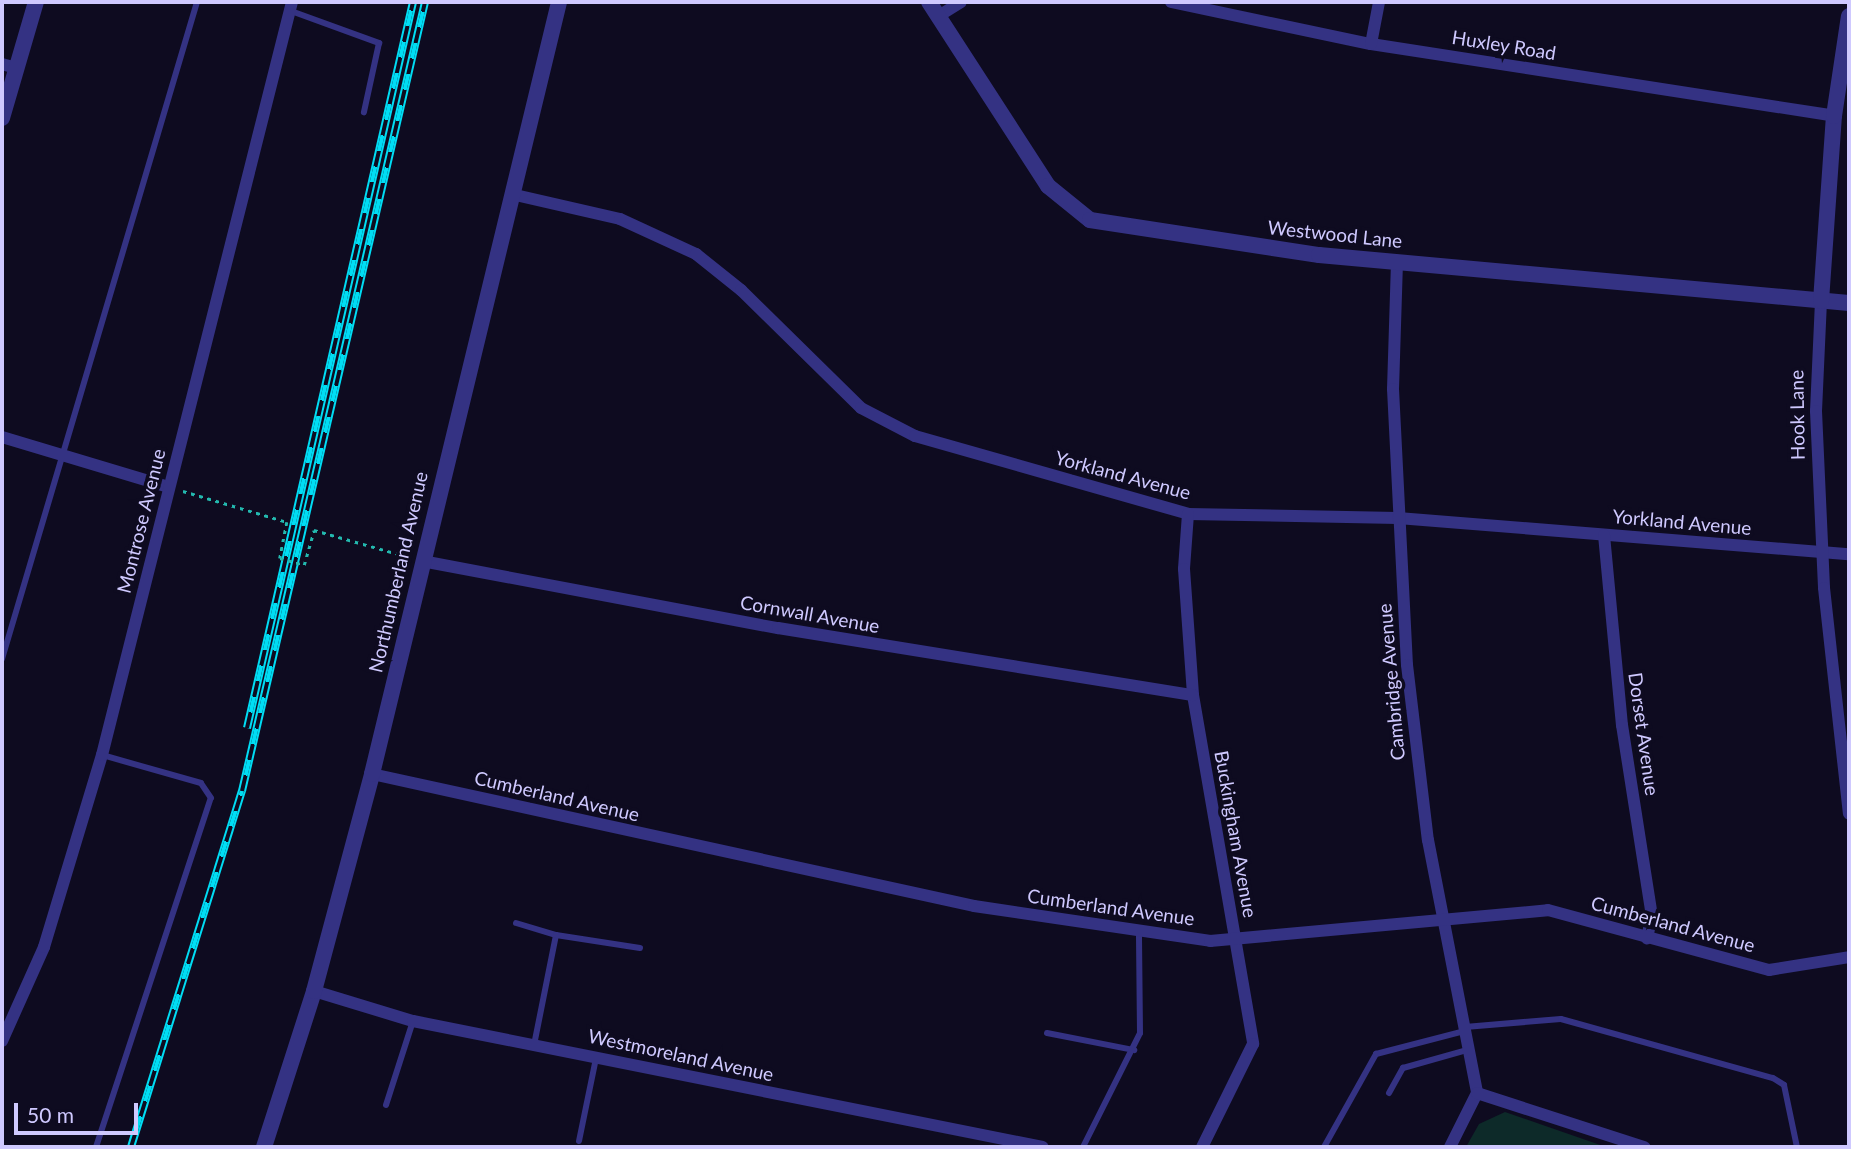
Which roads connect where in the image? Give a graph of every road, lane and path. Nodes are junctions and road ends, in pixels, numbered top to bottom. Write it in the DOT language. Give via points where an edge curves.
graph roads {
  1 [pos="36,2"];
  2 [pos="197,2"];
  3 [pos="559,2"];
  4 [pos="929,2"];
  5 [pos="961,2"];
  6 [pos="1171,2"];
  7 [pos="1379,2"];
  8 [pos="291,6"];
  9 [pos="1849,16"];
  10 [pos="937,17"];
  11 [pos="1371,44"];
  12 [pos="9,66"];
  13 [pos="363,112"];
  14 [pos="1834,116"];
  15 [pos="2,118"];
  16 [pos="511,194"];
  17 [pos="1397,262"];
  18 [pos="1821,301"];
  19 [pos="1849,303"];
  20 [pos="2,437"];
  21 [pos="62,455"];
  22 [pos="169,487"];
  23 [pos="1188,514"];
  24 [pos="1398,518"];
  25 [pos="1604,535"];
  26 [pos="1822,552"];
  27 [pos="1849,554"];
  28 [pos="422,561"];
  29 [pos="2,659"];
  30 [pos="1193,695"];
  31 [pos="102,755"];
  32 [pos="372,774"];
  33 [pos="1849,814"];
  34 [pos="1442,920"];
  35 [pos="516,923"];
  36 [pos="1139,932"];
  37 [pos="555,935"];
  38 [pos="1647,938"];
  39 [pos="1236,942"];
  40 [pos="640,948"];
  41 [pos="1849,957"];
  42 [pos="314,991"];
  43 [pos="413,1021"];
  44 [pos="1464,1029"];
  45 [pos="1047,1033"];
  46 [pos="2,1041"];
  47 [pos="534,1045"];
  48 [pos="1135,1050"];
  49 [pos="1467,1050"];
  50 [pos="596,1057"];
  51 [pos="1389,1093"];
  52 [pos="1477,1093"];
  53 [pos="386,1105"];
  54 [pos="579,1142"];
  55 [pos="96,1147"];
  56 [pos="264,1147"];
  57 [pos="1043,1147"];
  58 [pos="1083,1147"];
  59 [pos="1202,1147"];
  60 [pos="1324,1147"];
  61 [pos="1450,1147"];
  62 [pos="1644,1147"];
  63 [pos="1797,1147"];
  1 -- 12 [label="street"];
  2 -- 21 [label="lane"];
  3 -- 16 [label="street, Northumberland Avenue"];
  4 -- 10 [label="street, Westwood Lane"];
  5 -- 10 [label="street"];
  6 -- 11 [label="street, Huxley Road"];
  7 -- 11 [label="street"];
  8 -- 13 [label="lane" via="379,43"];
  8 -- 22 [label="street, Montrose Avenue"];
  9 -- 14 [label="street, Hook Lane"];
  10 -- 17 [label="street, Westwood Lane" via="1048,186 1090,220"];
  11 -- 14 [label="street, Huxley Road"];
  12 -- 15 [label="street"];
  14 -- 18 [label="street, Hook Lane"];
  16 -- 23 [label="street, Yorkland Avenue" via="620,219 695,254 741,290 861,408 915,436"];
  16 -- 28 [label="street, Northumberland Avenue"];
  17 -- 18 [label="street, Westwood Lane"];
  17 -- 24 [label="street, Cambridge Avenue"];
  18 -- 19 [label="street, Westwood Lane"];
  18 -- 26 [label="street, Hook Lane" via="1816,411"];
  20 -- 21 [label="street"];
  21 -- 22 [label="street"];
  21 -- 29 [label="lane"];
  22 -- 28 [label="path, bridge" via="288,522 279,558 304,565 314,530"];
  22 -- 31 [label="street, Montrose Avenue"];
  23 -- 24 [label="street, Yorkland Avenue"];
  23 -- 30 [label="street, Buckingham Avenue" via="1184,569"];
  24 -- 25 [label="street, Yorkland Avenue"];
  24 -- 34 [label="street, Cambridge Avenue" via="1419,776"];
  25 -- 26 [label="street, Yorkland Avenue"];
  25 -- 38 [label="street, Dorset Avenue" via="1622,725 1652,916"];
  26 -- 27 [label="street, Yorkland Avenue"];
  26 -- 33 [label="street, Hook Lane"];
  28 -- 30 [label="street, Cornwall Avenue" via="778,628"];
  28 -- 32 [label="street, Northumberland Avenue"];
  30 -- 39 [label="street, Buckingham Avenue"];
  31 -- 46 [label="street, Montrose Avenue" via="44,947"];
  31 -- 55 [label="lane" via="201,783 211,798"];
  32 -- 36 [label="street, Cumberland Avenue" via="974,906"];
  32 -- 42 [label="street, Northumberland Avenue"];
  34 -- 38 [label="street, Cumberland Avenue" via="1548,910"];
  34 -- 39 [label="street, Cumberland Avenue"];
  34 -- 44 [label="street, Cambridge Avenue"];
  35 -- 37 [label="lane"];
  36 -- 39 [label="street, Cumberland Avenue"];
  36 -- 48 [label="lane" via="1140,1033"];
  37 -- 40 [label="lane"];
  37 -- 47 [label="lane"];
  38 -- 41 [label="street, Cumberland Avenue" via="1769,970"];
  39 -- 59 [label="street, Buckingham Avenue" via="1252,1054"];
  42 -- 43 [label="street, Westmoreland Avenue"];
  42 -- 56 [label="street, Northumberland Avenue"];
  43 -- 47 [label="street, Westmoreland Avenue"];
  43 -- 53 [label="lane"];
  44 -- 49 [label="street, Cambridge Avenue"];
  44 -- 60 [label="lane" via="1376,1054"];
  44 -- 63 [label="lane" via="1561,1019 1773,1078 1784,1085"];
  45 -- 48 [label="lane"];
  47 -- 50 [label="street, Westmoreland Avenue"];
  48 -- 58 [label="lane"];
  49 -- 51 [label="lane" via="1403,1068"];
  49 -- 52 [label="street, Cambridge Avenue"];
  50 -- 54 [label="lane"];
  50 -- 57 [label="street, Westmoreland Avenue"];
  52 -- 61 [label="street"];
  52 -- 62 [label="street"];
}
